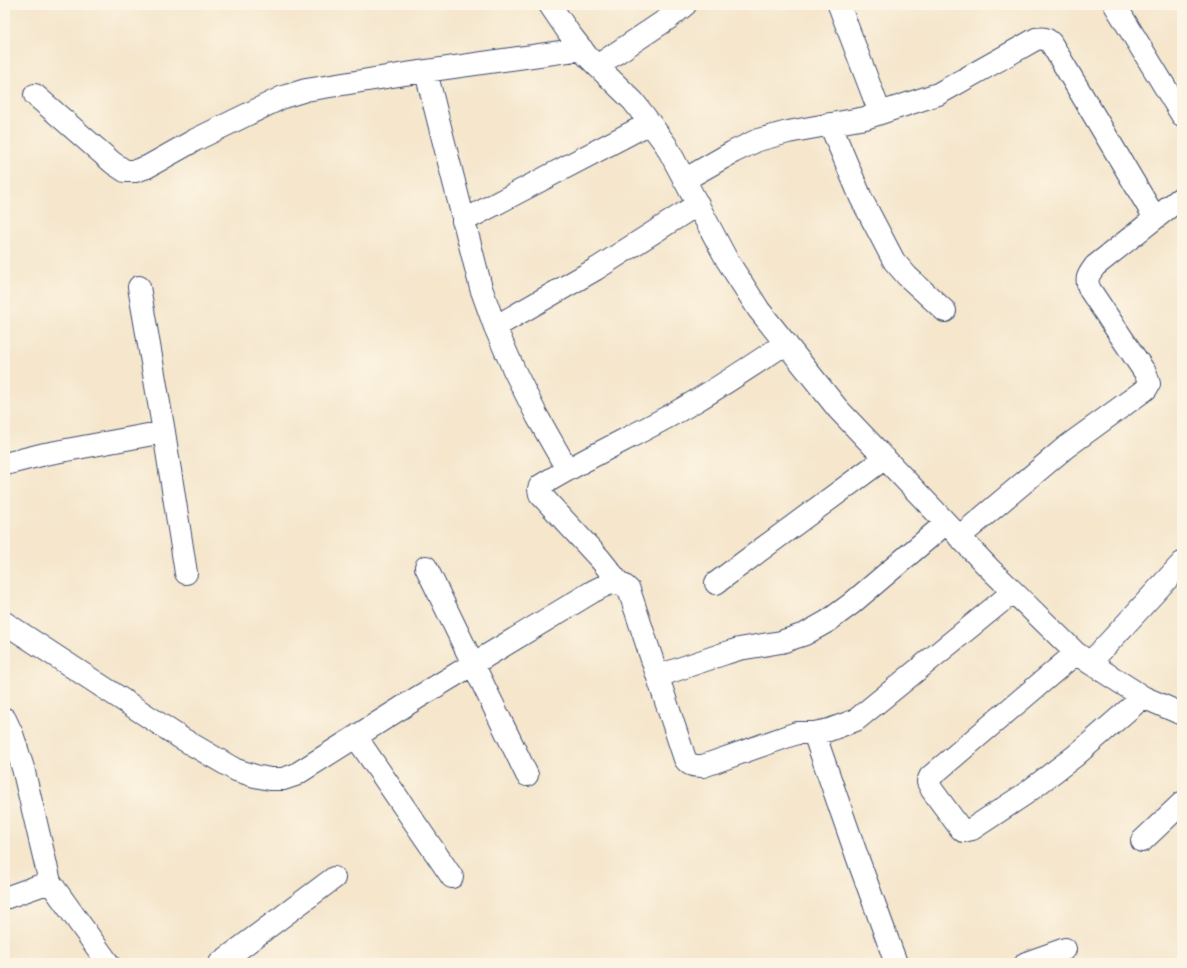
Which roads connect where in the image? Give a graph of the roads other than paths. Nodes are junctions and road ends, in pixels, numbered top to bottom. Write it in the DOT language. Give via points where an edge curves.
graph roads {
  1 [pos="550,5"];
  2 [pos="685,5"];
  3 [pos="839,5"];
  4 [pos="1115,5"];
  5 [pos="582,49"];
  6 [pos="597,66"];
  7 [pos="426,72"];
  8 [pos="35,95"];
  9 [pos="880,113"];
  10 [pos="1182,115"];
  11 [pos="650,123"];
  12 [pos="830,124"];
  13 [pos="684,180"];
  14 [pos="1182,197"];
  15 [pos="698,204"];
  16 [pos="1155,218"];
  17 [pos="464,221"];
  18 [pos="139,287"];
  19 [pos="945,310"];
  20 [pos="495,327"];
  21 [pos="786,343"];
  22 [pos="164,432"];
  23 [pos="885,458"];
  24 [pos="5,464"];
  25 [pos="567,469"];
  26 [pos="953,530"];
  27 [pos="1182,563"];
  28 [pos="426,567"];
  29 [pos="186,573"];
  30 [pos="716,583"];
  31 [pos="620,584"];
  32 [pos="1013,592"];
  33 [pos="5,623"];
  34 [pos="1083,658"];
  35 [pos="473,664"];
  36 [pos="658,676"];
  37 [pos="1143,697"];
  38 [pos="1182,714"];
  39 [pos="5,719"];
  40 [pos="814,733"];
  41 [pos="356,737"];
  42 [pos="527,775"];
  43 [pos="1182,803"];
  44 [pos="1142,841"];
  45 [pos="334,878"];
  46 [pos="452,878"];
  47 [pos="50,882"];
  48 [pos="5,898"];
  49 [pos="1064,949"];
  50 [pos="108,963"];
  51 [pos="220,963"];
  52 [pos="896,963"];
  53 [pos="1026,963"];
  1 -- 5 [label="street"];
  2 -- 6 [label="street"];
  3 -- 9 [label="street"];
  4 -- 10 [label="street"];
  5 -- 6 [label="street"];
  5 -- 7 [label="street"];
  6 -- 11 [label="street"];
  7 -- 8 [label="street" via="306,90 283,98 135,171 125,171 113,163"];
  7 -- 17 [label="street"];
  9 -- 12 [label="street"];
  9 -- 16 [label="street" via="938,94 1036,39 1043,38 1051,43"];
  11 -- 13 [label="street" via="666,145"];
  11 -- 17 [label="street"];
  12 -- 13 [label="street" via="758,140"];
  12 -- 19 [label="street" via="861,198 894,261 906,276"];
  13 -- 15 [label="street"];
  14 -- 16 [label="street"];
  15 -- 20 [label="street" via="596,269"];
  15 -- 21 [label="street" via="727,260 759,310"];
  16 -- 26 [label="street" via="1095,266 1087,282 1146,374 1149,384 1146,389"];
  17 -- 20 [label="street" via="481,288"];
  18 -- 22 [label="street"];
  20 -- 25 [label="street" via="537,416"];
  21 -- 23 [label="street" via="838,409"];
  21 -- 25 [label="street" via="694,402"];
  22 -- 24 [label="street"];
  22 -- 29 [label="street"];
  23 -- 26 [label="street"];
  23 -- 30 [label="street"];
  25 -- 31 [label="street" via="540,486 540,494"];
  26 -- 32 [label="street"];
  26 -- 36 [label="street" via="828,621 805,634 781,642 739,649"];
  27 -- 34 [label="street"];
  28 -- 35 [label="street"];
  31 -- 35 [label="street" via="606,585 592,592"];
  31 -- 36 [label="street" via="629,590"];
  32 -- 34 [label="street"];
  32 -- 40 [label="street" via="856,720"];
  33 -- 41 [label="street" via="181,738 236,770 254,776 283,779 295,775"];
  34 -- 37 [label="street"];
  34 -- 37 [label="street" via="930,777 928,782 932,790 963,831 972,829 1025,794 1075,756"];
  35 -- 41 [label="street"];
  35 -- 42 [label="street"];
  36 -- 40 [label="street" via="685,759 694,766 703,766 797,733"];
  37 -- 38 [label="street"];
  39 -- 47 [label="street" via="23,768"];
  40 -- 52 [label="street"];
  41 -- 46 [label="street"];
  43 -- 44 [label="street"];
  45 -- 51 [label="street"];
  47 -- 48 [label="street"];
  47 -- 50 [label="street"];
  49 -- 53 [label="street"];
}
